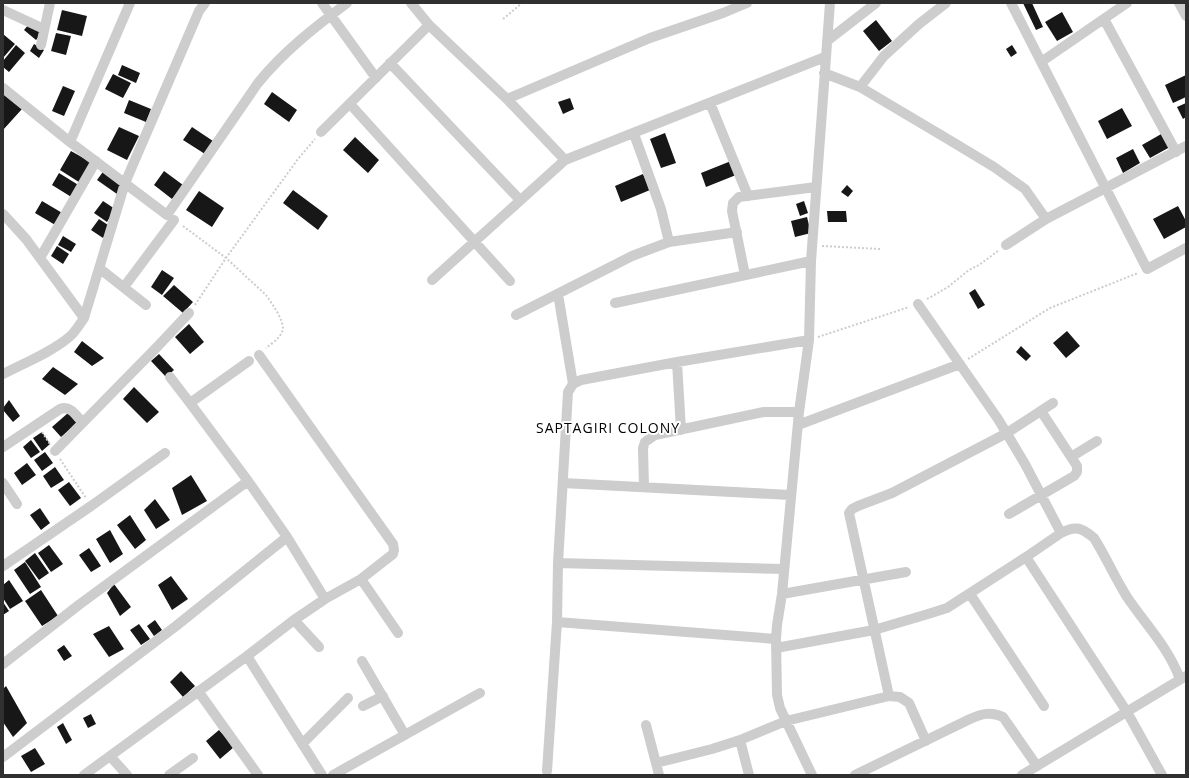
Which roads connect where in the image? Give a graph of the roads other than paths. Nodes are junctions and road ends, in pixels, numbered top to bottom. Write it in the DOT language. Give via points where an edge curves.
graph roads {
  1 [pos="50,3"];
  2 [pos="130,3"];
  3 [pos="205,3"];
  4 [pos="322,3"];
  5 [pos="347,3"];
  6 [pos="411,3"];
  7 [pos="747,3"];
  8 [pos="830,3"];
  9 [pos="876,3"];
  10 [pos="946,3"];
  11 [pos="1011,3"];
  12 [pos="1127,3"];
  13 [pos="1179,3"];
  14 [pos="3,10"];
  15 [pos="331,15"];
  16 [pos="1186,16"];
  17 [pos="1104,19"];
  18 [pos="429,25"];
  19 [pos="44,29"];
  20 [pos="827,41"];
  21 [pos="41,44"];
  22 [pos="825,57"];
  23 [pos="1041,62"];
  24 [pos="390,63"];
  25 [pos="824,73"];
  26 [pos="376,78"];
  27 [pos="860,87"];
  28 [pos="3,88"];
  29 [pos="507,99"];
  30 [pos="710,103"];
  31 [pos="350,104"];
  32 [pos="322,132"];
  33 [pos="634,134"];
  34 [pos="70,142"];
  35 [pos="1186,146"];
  36 [pos="1176,152"];
  37 [pos="565,160"];
  38 [pos="96,161"];
  39 [pos="125,183"];
  40 [pos="816,187"];
  41 [pos="1106,188"];
  42 [pos="748,196"];
  43 [pos="520,200"];
  44 [pos="3,214"];
  45 [pos="1046,219"];
  46 [pos="174,220"];
  47 [pos="737,232"];
  48 [pos="474,242"];
  49 [pos="669,242"];
  50 [pos="1006,245"];
  51 [pos="1186,248"];
  52 [pos="40,258"];
  53 [pos="811,261"];
  54 [pos="99,268"];
  55 [pos="746,275"];
  56 [pos="432,280"];
  57 [pos="510,281"];
  58 [pos="124,288"];
  59 [pos="558,294"];
  60 [pos="615,303"];
  61 [pos="918,304"];
  62 [pos="146,305"];
  63 [pos="189,313"];
  64 [pos="516,315"];
  65 [pos="84,318"];
  66 [pos="809,340"];
  67 [pos="259,354"];
  68 [pos="249,361"];
  69 [pos="677,362"];
  70 [pos="960,364"];
  71 [pos="3,374"];
  72 [pos="170,378"];
  73 [pos="573,384"];
  74 [pos="1053,403"];
  75 [pos="190,404"];
  76 [pos="1041,411"];
  77 [pos="799,412"];
  78 [pos="82,422"];
  79 [pos="798,425"];
  80 [pos="681,430"];
  81 [pos="1006,433"];
  82 [pos="1097,442"];
  83 [pos="3,447"];
  84 [pos="54,451"];
  85 [pos="165,454"];
  86 [pos="1072,457"];
  87 [pos="248,481"];
  88 [pos="3,483"];
  89 [pos="563,483"];
  90 [pos="644,487"];
  91 [pos="790,495"];
  92 [pos="1041,496"];
  93 [pos="17,504"];
  94 [pos="1009,514"];
  95 [pos="1061,533"];
  96 [pos="287,537"];
  97 [pos="1026,557"];
  98 [pos="558,562"];
  99 [pos="3,566"];
  100 [pos="784,569"];
  101 [pos="906,572"];
  102 [pos="361,579"];
  103 [pos="863,579"];
  104 [pos="782,594"];
  105 [pos="970,594"];
  106 [pos="325,599"];
  107 [pos="294,620"];
  108 [pos="557,622"];
  109 [pos="874,630"];
  110 [pos="398,633"];
  111 [pos="776,644"];
  112 [pos="318,647"];
  113 [pos="247,656"];
  114 [pos="362,661"];
  115 [pos="3,664"];
  116 [pos="1183,678"];
  117 [pos="198,691"];
  118 [pos="480,693"];
  119 [pos="383,696"];
  120 [pos="889,696"];
  121 [pos="348,698"];
  122 [pos="363,706"];
  123 [pos="1044,706"];
  124 [pos="1127,712"];
  125 [pos="786,722"];
  126 [pos="646,725"];
  127 [pos="405,735"];
  128 [pos="740,740"];
  129 [pos="926,740"];
  130 [pos="302,744"];
  131 [pos="110,756"];
  132 [pos="3,757"];
  133 [pos="193,758"];
  134 [pos="656,763"];
  135 [pos="1037,766"];
  136 [pos="547,771"];
  137 [pos="84,775"];
  138 [pos="127,775"];
  139 [pos="169,775"];
  140 [pos="258,775"];
  141 [pos="322,775"];
  142 [pos="333,775"];
  143 [pos="659,775"];
  144 [pos="749,775"];
  145 [pos="812,775"];
  146 [pos="855,775"];
  147 [pos="1022,775"];
  148 [pos="1162,775"];
  1 -- 19 [label="street"];
  2 -- 34 [label="street"];
  3 -- 39 [label="street" via="199,11"];
  4 -- 15 [label="street"];
  5 -- 15 [label="street"];
  6 -- 18 [label="street"];
  7 -- 29 [label="street" via="650,38"];
  8 -- 20 [label="street"];
  9 -- 20 [label="street"];
  10 -- 27 [label="street" via="884,56"];
  11 -- 23 [label="street"];
  12 -- 17 [label="street"];
  13 -- 16 [label="street"];
  14 -- 19 [label="street"];
  15 -- 26 [label="street"];
  15 -- 39 [label="street" via="271,67 167,215"];
  17 -- 23 [label="street"];
  17 -- 36 [label="street"];
  18 -- 24 [label="street"];
  18 -- 29 [label="street"];
  19 -- 21 [label="street"];
  20 -- 22 [label="street"];
  22 -- 25 [label="street"];
  22 -- 30 [label="street"];
  23 -- 41 [label="street"];
  24 -- 26 [label="street"];
  24 -- 43 [label="street"];
  25 -- 27 [label="street"];
  25 -- 40 [label="street"];
  26 -- 31 [label="street"];
  27 -- 45 [label="street" via="1025,189"];
  28 -- 34 [label="street"];
  29 -- 37 [label="street"];
  30 -- 33 [label="street"];
  30 -- 42 [label="street"];
  31 -- 32 [label="street"];
  31 -- 48 [label="street"];
  33 -- 37 [label="street"];
  33 -- 49 [label="street" via="661,209"];
  34 -- 38 [label="street"];
  35 -- 36 [label="street"];
  36 -- 41 [label="street"];
  37 -- 43 [label="street"];
  38 -- 39 [label="street"];
  38 -- 52 [label="street"];
  39 -- 54 [label="street"];
  40 -- 42 [label="street"];
  40 -- 53 [label="street"];
  41 -- 45 [label="street"];
  41 -- 51 [label="street" via="1147,269"];
  42 -- 47 [label="street" via="733,203 732,211"];
  43 -- 48 [label="street"];
  44 -- 52 [label="street"];
  45 -- 50 [label="street"];
  46 -- 58 [label="street"];
  47 -- 49 [label="street"];
  47 -- 55 [label="street"];
  48 -- 56 [label="street"];
  48 -- 57 [label="street"];
  49 -- 59 [label="street" via="632,256"];
  52 -- 65 [label="street"];
  53 -- 55 [label="street"];
  53 -- 66 [label="street"];
  54 -- 58 [label="street"];
  54 -- 65 [label="street"];
  55 -- 60 [label="street"];
  58 -- 62 [label="street"];
  59 -- 64 [label="street"];
  59 -- 73 [label="street"];
  61 -- 70 [label="street"];
  63 -- 78 [label="street"];
  65 -- 71 [label="street" via="69,338"];
  66 -- 69 [label="street"];
  66 -- 77 [label="street"];
  67 -- 102 [label="street" via="393,544 394,550 390,558"];
  68 -- 75 [label="street"];
  69 -- 73 [label="street" via="581,380"];
  69 -- 80 [label="street"];
  70 -- 79 [label="street"];
  70 -- 81 [label="street"];
  72 -- 75 [label="street"];
  73 -- 89 [label="street" via="568,392"];
  74 -- 76 [label="street"];
  75 -- 87 [label="street"];
  76 -- 81 [label="street"];
  76 -- 86 [label="street"];
  77 -- 79 [label="street"];
  77 -- 80 [label="street" via="764,412"];
  78 -- 83 [label="street" via="65,407"];
  78 -- 84 [label="street"];
  79 -- 91 [label="street"];
  80 -- 90 [label="street" via="655,435 646,442 643,448"];
  81 -- 92 [label="street"];
  81 -- 103 [label="street" via="892,493 852,509 849,517"];
  82 -- 86 [label="street"];
  85 -- 99 [label="street"];
  86 -- 92 [label="street" via="1077,466 1074,476"];
  87 -- 96 [label="street"];
  87 -- 115 [label="street"];
  88 -- 93 [label="street"];
  89 -- 90 [label="street"];
  89 -- 98 [label="street"];
  90 -- 91 [label="street"];
  91 -- 100 [label="street"];
  92 -- 94 [label="street"];
  92 -- 95 [label="street"];
  95 -- 97 [label="street"];
  95 -- 116 [label="street" via="1079,528 1094,538 1128,598 1163,645"];
  96 -- 106 [label="street"];
  96 -- 132 [label="street" via="176,626"];
  97 -- 105 [label="street"];
  97 -- 124 [label="street"];
  98 -- 100 [label="street"];
  98 -- 108 [label="street"];
  100 -- 104 [label="street"];
  101 -- 103 [label="street"];
  102 -- 106 [label="street"];
  102 -- 110 [label="street"];
  103 -- 104 [label="street"];
  103 -- 109 [label="street"];
  104 -- 111 [label="street"];
  105 -- 109 [label="street" via="947,608"];
  105 -- 123 [label="street"];
  106 -- 107 [label="street"];
  107 -- 112 [label="street"];
  107 -- 113 [label="street"];
  108 -- 111 [label="street"];
  108 -- 136 [label="street"];
  109 -- 111 [label="street"];
  109 -- 120 [label="street"];
  111 -- 125 [label="street" via="777,695"];
  113 -- 117 [label="street"];
  113 -- 130 [label="street"];
  114 -- 119 [label="street"];
  116 -- 124 [label="street"];
  117 -- 131 [label="street"];
  117 -- 140 [label="street"];
  118 -- 127 [label="street"];
  119 -- 122 [label="street"];
  119 -- 127 [label="street"];
  120 -- 125 [label="street"];
  120 -- 129 [label="street" via="900,697 909,704"];
  121 -- 130 [label="street"];
  124 -- 135 [label="street"];
  124 -- 148 [label="street"];
  125 -- 128 [label="street"];
  125 -- 145 [label="street"];
  126 -- 134 [label="street"];
  127 -- 142 [label="street"];
  128 -- 134 [label="street"];
  128 -- 144 [label="street"];
  129 -- 135 [label="street" via="981,714 997,714 1003,717"];
  129 -- 146 [label="street"];
  130 -- 141 [label="street"];
  131 -- 137 [label="street"];
  131 -- 138 [label="street"];
  133 -- 139 [label="street"];
  134 -- 143 [label="street"];
  135 -- 147 [label="street"];
}
